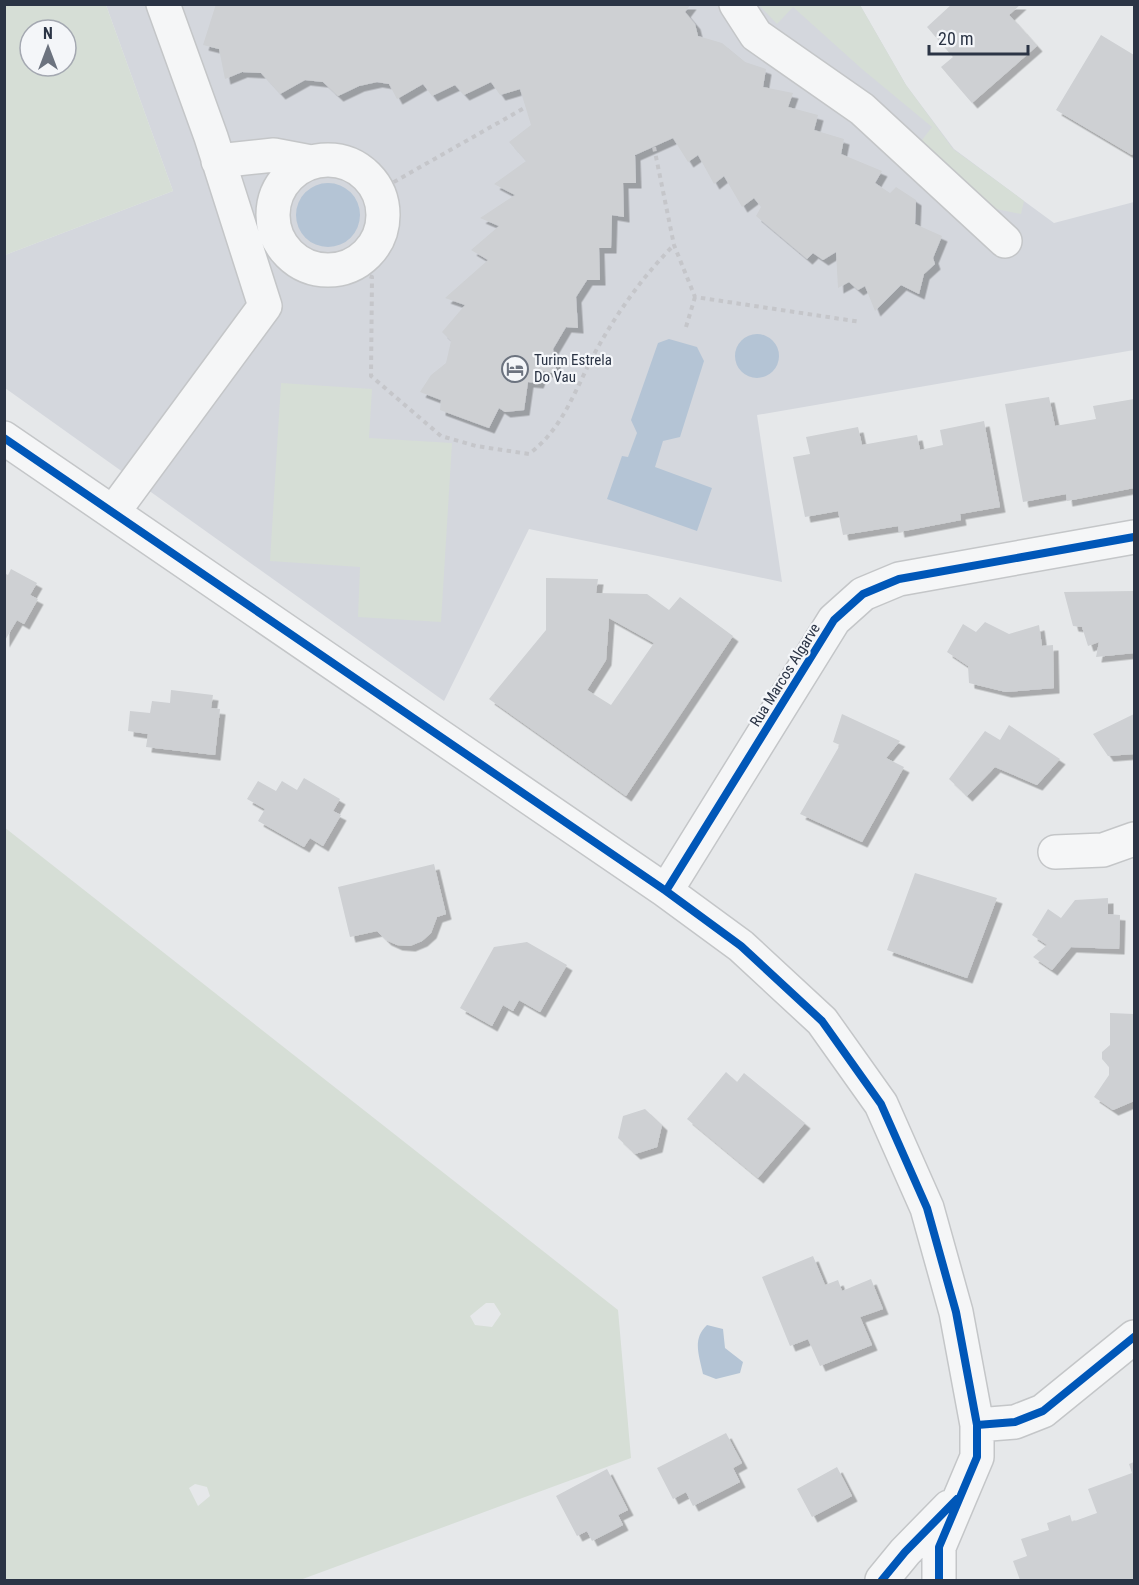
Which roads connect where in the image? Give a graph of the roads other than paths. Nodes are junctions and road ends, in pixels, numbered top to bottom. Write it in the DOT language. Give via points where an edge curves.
graph roads {
  1 [pos="163,4"];
  2 [pos="736,4"];
  3 [pos="218,161"];
  4 [pos="311,162"];
  5 [pos="273,224"];
  6 [pos="242,234"];
  7 [pos="1005,241"];
  8 [pos="299,262"];
  9 [pos="265,306"];
  10 [pos="4,438"];
  11 [pos="114,511"];
  12 [pos="1134,537"];
  13 [pos="1134,839"];
  14 [pos="1054,852"];
  15 [pos="666,891"];
  16 [pos="1134,1337"];
  17 [pos="977,1425"];
  18 [pos="965,1490"];
  19 [pos="882,1581"];
  20 [pos="939,1581"];
  1 -- 3 [label="street"];
  2 -- 7 [label="street" via="756,35 862,109"];
  3 -- 4 [label="street" via="274,155"];
  3 -- 6 [label="street"];
  4 -- 5 [label="street" via="297,169 277,193"];
  4 -- 8 [label="street" via="343,161 369,178 383,207 379,237 359,261 329,270"];
  5 -- 6 [label="street"];
  5 -- 8 [label="street" via="278,239"];
  6 -- 9 [label="street"];
  8 -- 9 [label="street"];
  9 -- 11 [label="street"];
  10 -- 11 [label="street"];
  11 -- 15 [label="street"];
  12 -- 15 [label="street, Rua Marcos Algarve" via="899,579 863,594 834,620"];
  13 -- 14 [label="street" via="1103,850"];
  15 -- 17 [label="street" via="741,946 822,1021 881,1104 927,1208 956,1312"];
  16 -- 17 [label="street" via="1043,1411 1015,1422"];
  17 -- 18 [label="street" via="977,1457"];
  18 -- 19 [label="street"];
  18 -- 20 [label="street" via="939,1547"];
}
